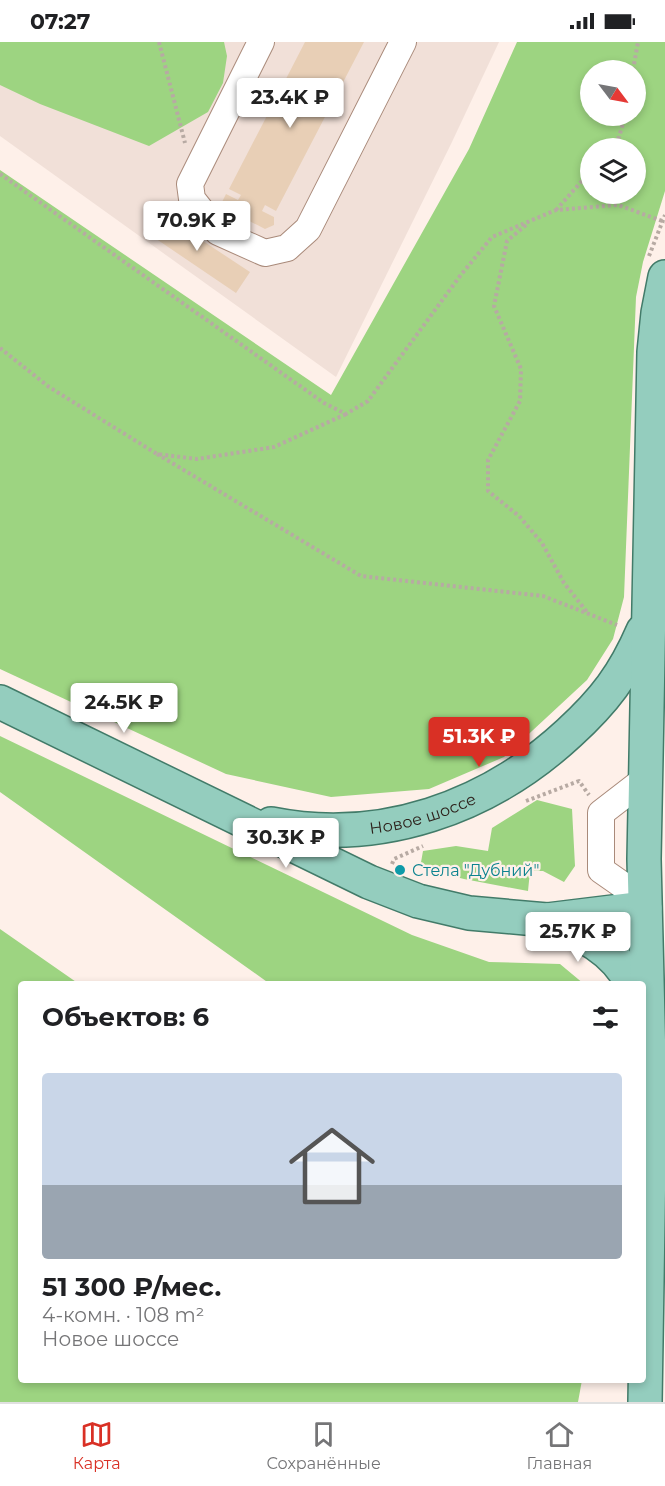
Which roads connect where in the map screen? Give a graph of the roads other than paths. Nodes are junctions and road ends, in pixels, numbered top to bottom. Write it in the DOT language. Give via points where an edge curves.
graph roads {
  1 [pos="261,42"];
  2 [pos="403,42"];
  3 [pos="665,277"];
  4 [pos="637,623"];
  5 [pos="0,702"];
  6 [pos="584,719"];
  7 [pos="646,721"];
  8 [pos="645,779"];
  9 [pos="226,811"];
  10 [pos="379,828"];
  11 [pos="380,874"];
  12 [pos="645,904"];
  13 [pos="547,920"];
  14 [pos="630,981"];
  15 [pos="646,981"];
  16 [pos="646,1014"];
  17 [pos="646,1342"];
  18 [pos="645,1383"];
  19 [pos="645,1402"];
  1 -- 2 [label="lane" via="190,184 192,199 218,232 265,254 287,248 308,229"];
  3 -- 4 [label="main road, Новое шоссе" via="654,352"];
  4 -- 6 [label="main road, Новое шоссе" via="636,649 601,703"];
  4 -- 7 [label="main road, Новое шоссе"];
  5 -- 9 [label="main road, Новое шоссе"];
  6 -- 7 [label="main road" via="596,711 624,708"];
  6 -- 10 [label="main road, Новое шоссе" via="542,757 482,795 435,815"];
  7 -- 8 [label="main road, Новое шоссе"];
  8 -- 12 [label="main road, Новое шоссе"];
  8 -- 12 [label="lane" via="601,813 601,870"];
  9 -- 10 [label="main road, Новое шоссе" via="287,828"];
  9 -- 11 [label="main road, Новое шоссе"];
  10 -- 11 [label="main road" via="362,846 358,861 362,872"];
  11 -- 13 [label="main road, Новое шоссе" via="418,901 469,913"];
  12 -- 13 [label="main road, Новое шоссе"];
  12 -- 15 [label="main road"];
  13 -- 14 [label="main road, Новое шоссе" via="576,931 610,953"];
  16 -- 17 [label="main road" via="650,1100"];
  18 -- 19 [label="main road"];
}
